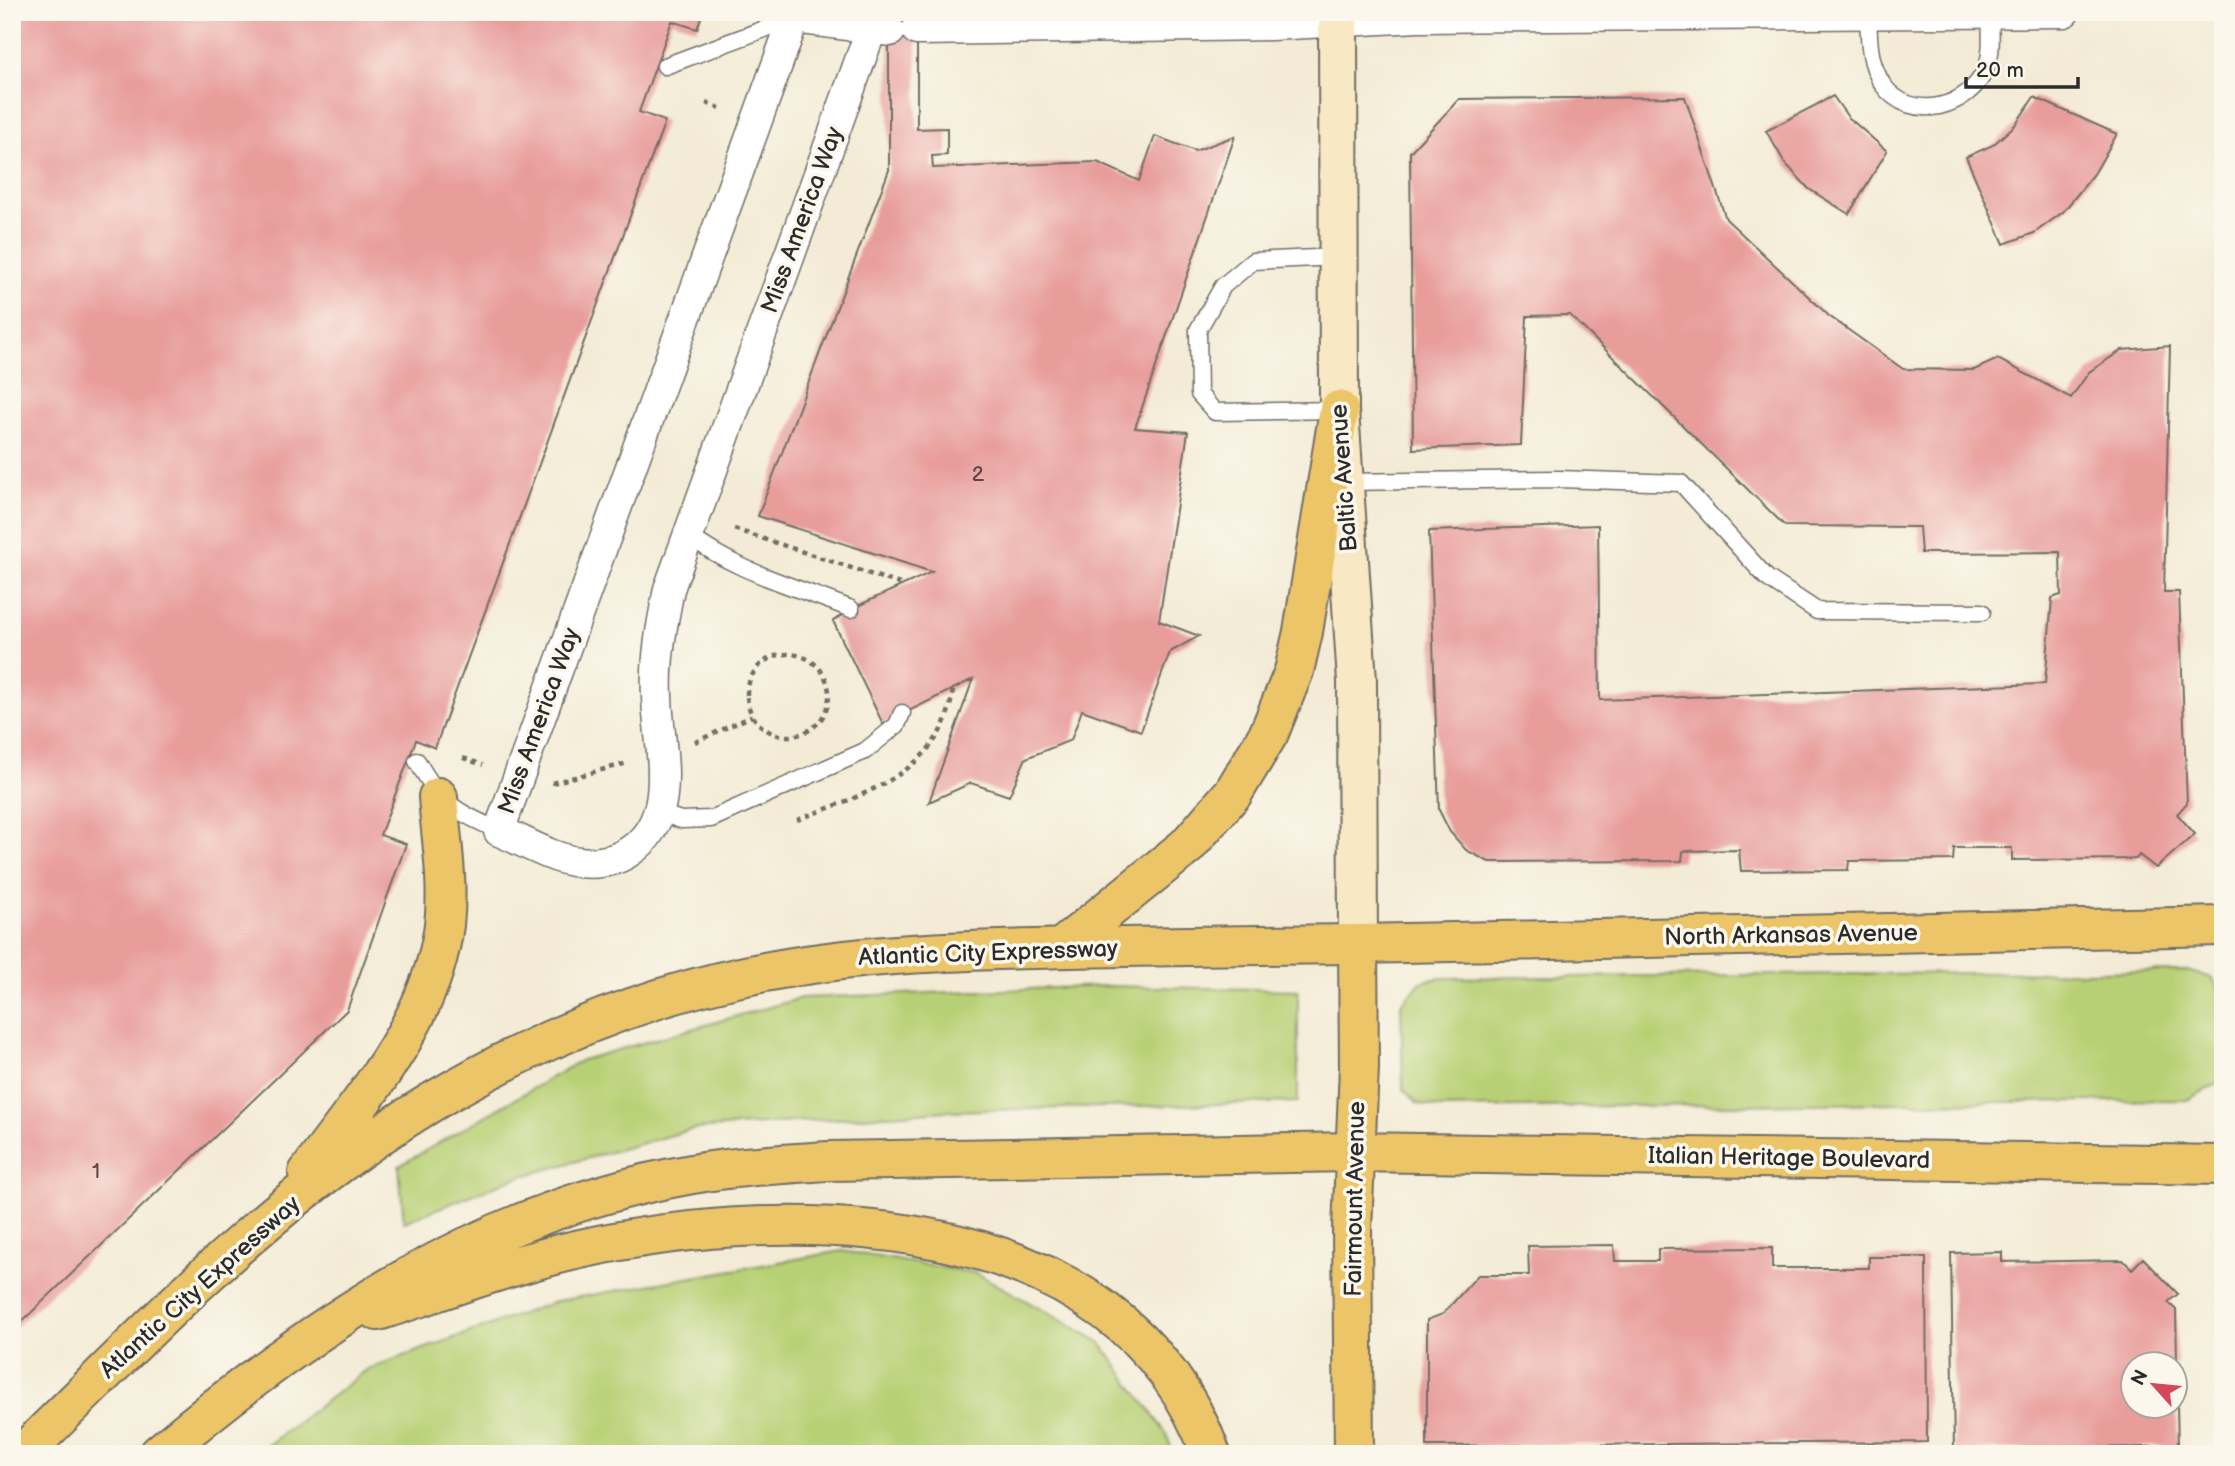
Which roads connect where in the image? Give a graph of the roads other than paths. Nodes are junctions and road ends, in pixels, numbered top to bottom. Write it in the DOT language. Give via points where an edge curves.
graph roads {
  1 [pos="2064,12"];
  2 [pos="1868,13"];
  3 [pos="1990,13"];
  4 [pos="790,14"];
  5 [pos="1458,15"];
  6 [pos="1338,17"];
  7 [pos="1022,21"];
  8 [pos="893,30"];
  9 [pos="665,66"];
  10 [pos="1338,257"];
  11 [pos="1339,410"];
  12 [pos="1344,482"];
  13 [pos="687,534"];
  14 [pos="851,610"];
  15 [pos="1982,612"];
  16 [pos="902,713"];
  17 [pos="417,761"];
  18 [pos="438,797"];
  19 [pos="660,813"];
  20 [pos="499,831"];
  21 [pos="2223,926"];
  22 [pos="1358,944"];
  23 [pos="1061,948"];
  24 [pos="1355,1152"];
  25 [pos="2223,1165"];
  26 [pos="282,1209"];
  27 [pos="319,1329"];
  28 [pos="22,1454"];
  29 [pos="159,1454"];
  30 [pos="1211,1454"];
  31 [pos="1354,1454"];
  1 -- 3 [label="street"];
  2 -- 3 [label="street"];
  2 -- 3 [label="lane" via="1869,50 1884,86 1900,100 1926,108 1956,102 1978,83 1988,65"];
  2 -- 5 [label="street"];
  4 -- 8 [label="street"];
  4 -- 9 [label="lane"];
  4 -- 20 [label="street, Miss America Way"];
  5 -- 6 [label="street"];
  6 -- 7 [label="street"];
  6 -- 10 [label="street, Baltic Avenue"];
  7 -- 8 [label="street"];
  8 -- 13 [label="street, Miss America Way"];
  10 -- 11 [label="street, Baltic Avenue"];
  10 -- 11 [label="lane" via="1254,261 1223,286 1198,330 1199,394 1215,412"];
  11 -- 12 [label="street, Baltic Avenue"];
  11 -- 23 [label="main road" via="1300,645 1283,704 1269,733 1233,793 1187,846"];
  12 -- 15 [label="lane" via="1558,479 1681,483 1767,578 1817,611"];
  12 -- 22 [label="street, Baltic Avenue" via="1357,681"];
  13 -- 14 [label="lane" via="740,568"];
  13 -- 19 [label="street, Miss America Way" via="669,589 659,658"];
  16 -- 19 [label="lane" via="897,725 865,751 711,819 681,820"];
  17 -- 18 [label="lane"];
  18 -- 20 [label="lane"];
  18 -- 26 [label="main road" via="444,926 423,999 393,1054"];
  19 -- 20 [label="street, Miss America Way" via="640,844 625,855 592,863 559,857"];
  21 -- 22 [label="main road, North Arkansas Avenue"];
  22 -- 23 [label="main road, Atlantic City Expressway"];
  22 -- 24 [label="main road, Fairmount Avenue"];
  23 -- 26 [label="main road, Atlantic City Expressway" via="914,952 846,959 779,969 646,1003 580,1026 453,1089 383,1133"];
  24 -- 25 [label="main road, Italian Heritage Boulevard"];
  24 -- 27 [label="main road" via="829,1161 692,1174 599,1196 496,1232 416,1271"];
  24 -- 31 [label="main road, Fairmount Avenue"];
  26 -- 28 [label="main road, Atlantic City Expressway" via="233,1250"];
  27 -- 29 [label="main road"];
  27 -- 30 [label="main road" via="566,1252 631,1239 800,1224 902,1231 1021,1265 1093,1303 1148,1349 1191,1409"];
}
